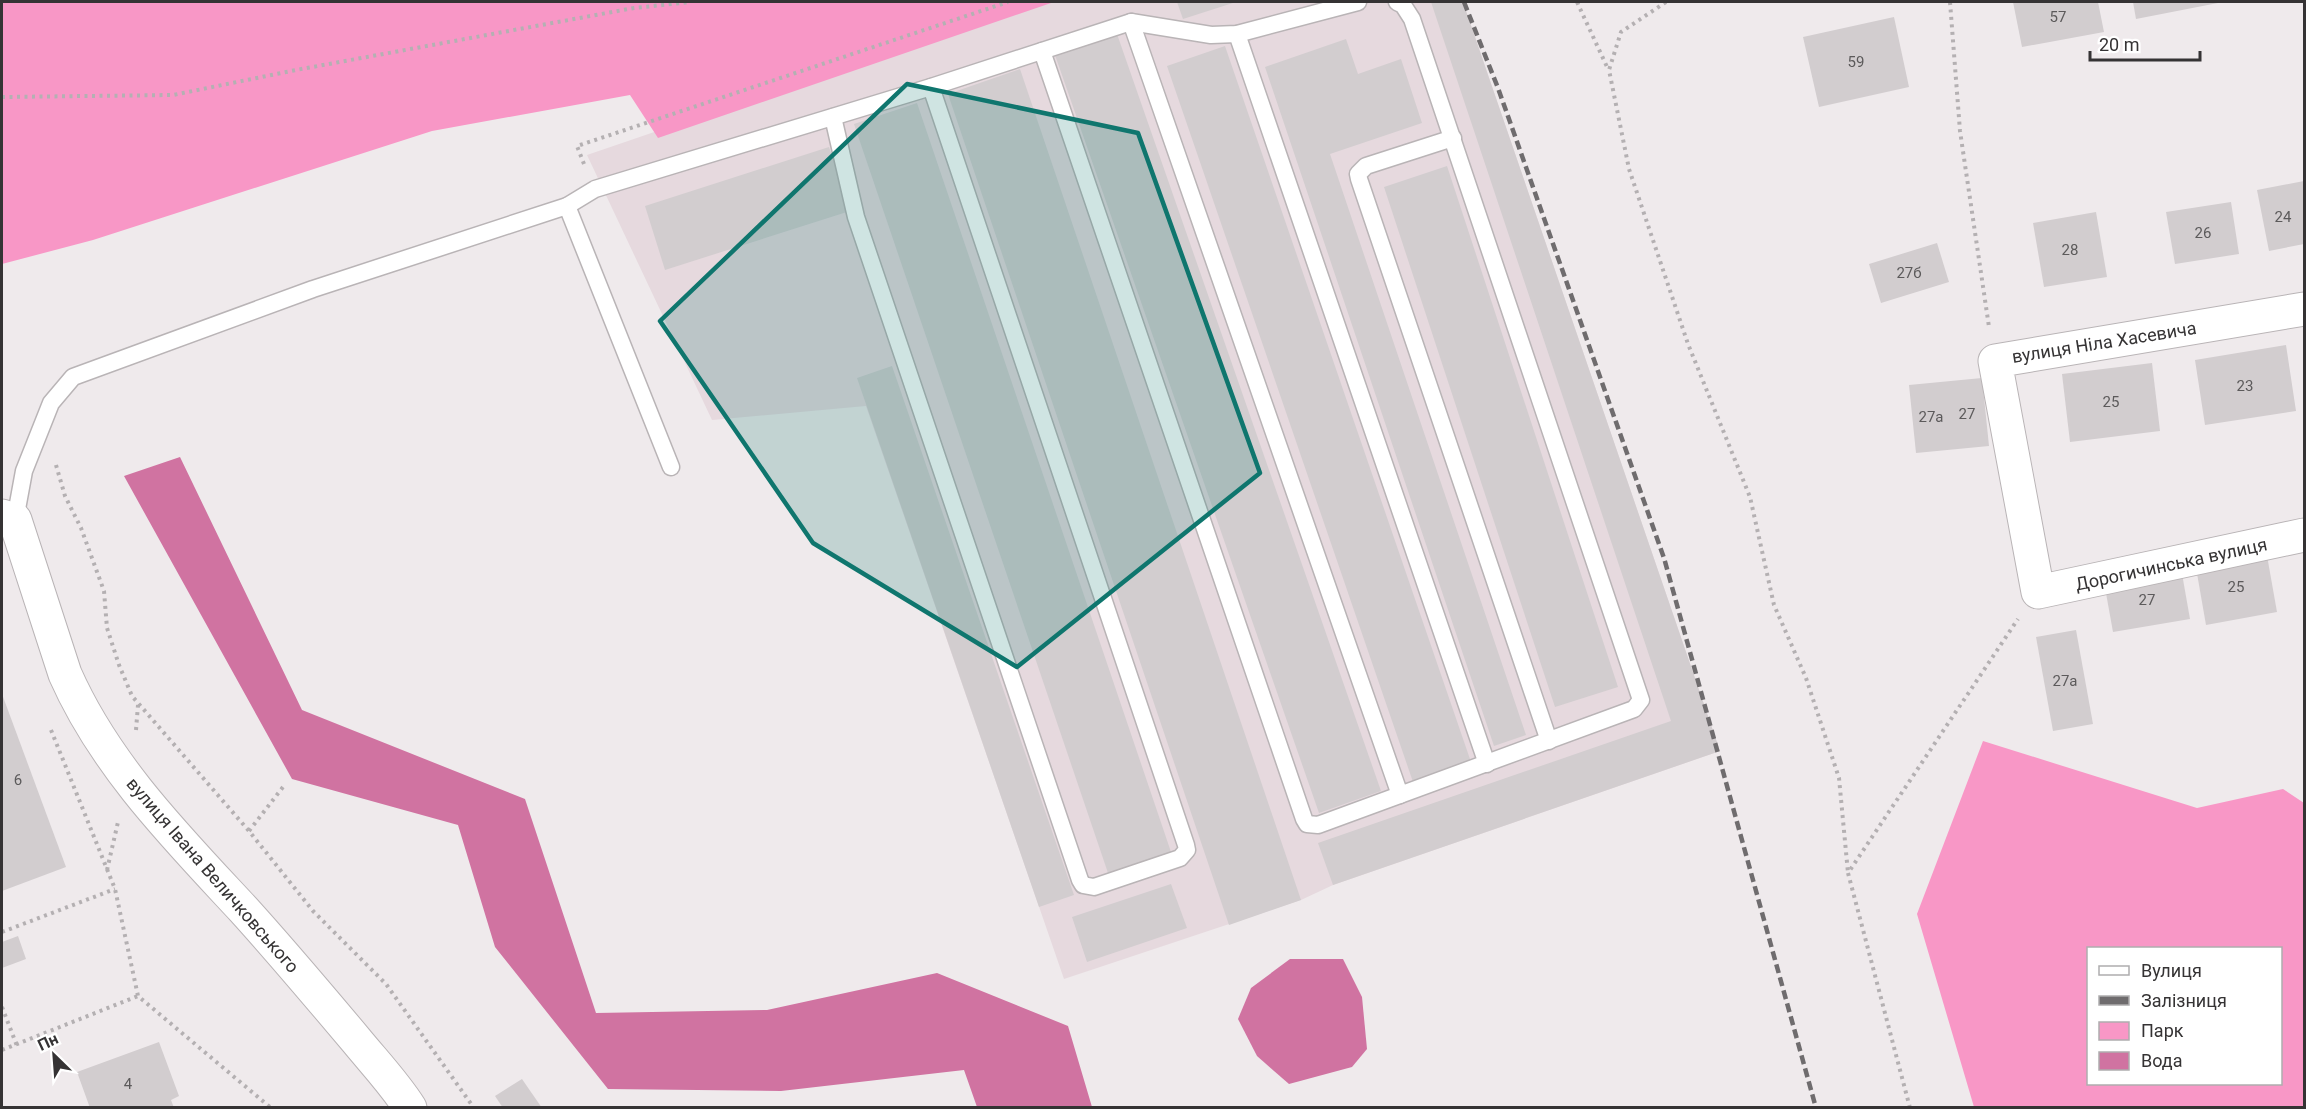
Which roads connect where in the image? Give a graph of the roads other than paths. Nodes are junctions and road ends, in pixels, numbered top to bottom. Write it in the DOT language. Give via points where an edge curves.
graph roads {
  1 [pos="1358,2"];
  2 [pos="1397,2"];
  3 [pos="1131,22"];
  4 [pos="1237,34"];
  5 [pos="1042,51"];
  6 [pos="931,87"];
  7 [pos="833,117"];
  8 [pos="1453,138"];
  9 [pos="567,206"];
  10 [pos="2304,309"];
  11 [pos="671,466"];
  12 [pos="8,518"];
  13 [pos="2304,535"];
  14 [pos="2038,592"];
  15 [pos="1549,741"];
  16 [pos="1487,764"];
  17 [pos="1400,795"];
  18 [pos="410,1107"];
  1 -- 4 [label="lane"];
  2 -- 8 [label="lane" via="1412,19"];
  3 -- 4 [label="lane" via="1211,35"];
  3 -- 5 [label="lane"];
  3 -- 17 [label="lane"];
  4 -- 16 [label="lane"];
  5 -- 6 [label="lane"];
  5 -- 17 [label="lane" via="1304,819 1307,824 1318,825"];
  6 -- 7 [label="lane"];
  6 -- 7 [label="lane" via="1186,844 1187,850 1180,858 1094,887 1083,885 1080,880 856,217"];
  7 -- 9 [label="lane" via="595,189"];
  8 -- 15 [label="lane" via="1641,695 1634,709"];
  8 -- 15 [label="lane" via="1366,166 1361,169 1359,180"];
  9 -- 11 [label="lane"];
  9 -- 12 [label="lane" via="313,289 73,377 51,403"];
  10 -- 14 [label="street, вулиця Ніла Хасевича" via="1995,361"];
  12 -- 18 [label="street, вулиця Івана Величковського" via="65,674 85,716 151,808 288,959"];
  13 -- 14 [label="street, Дорогичинська вулиця"];
  15 -- 16 [label="lane"];
  16 -- 17 [label="lane"];
}
